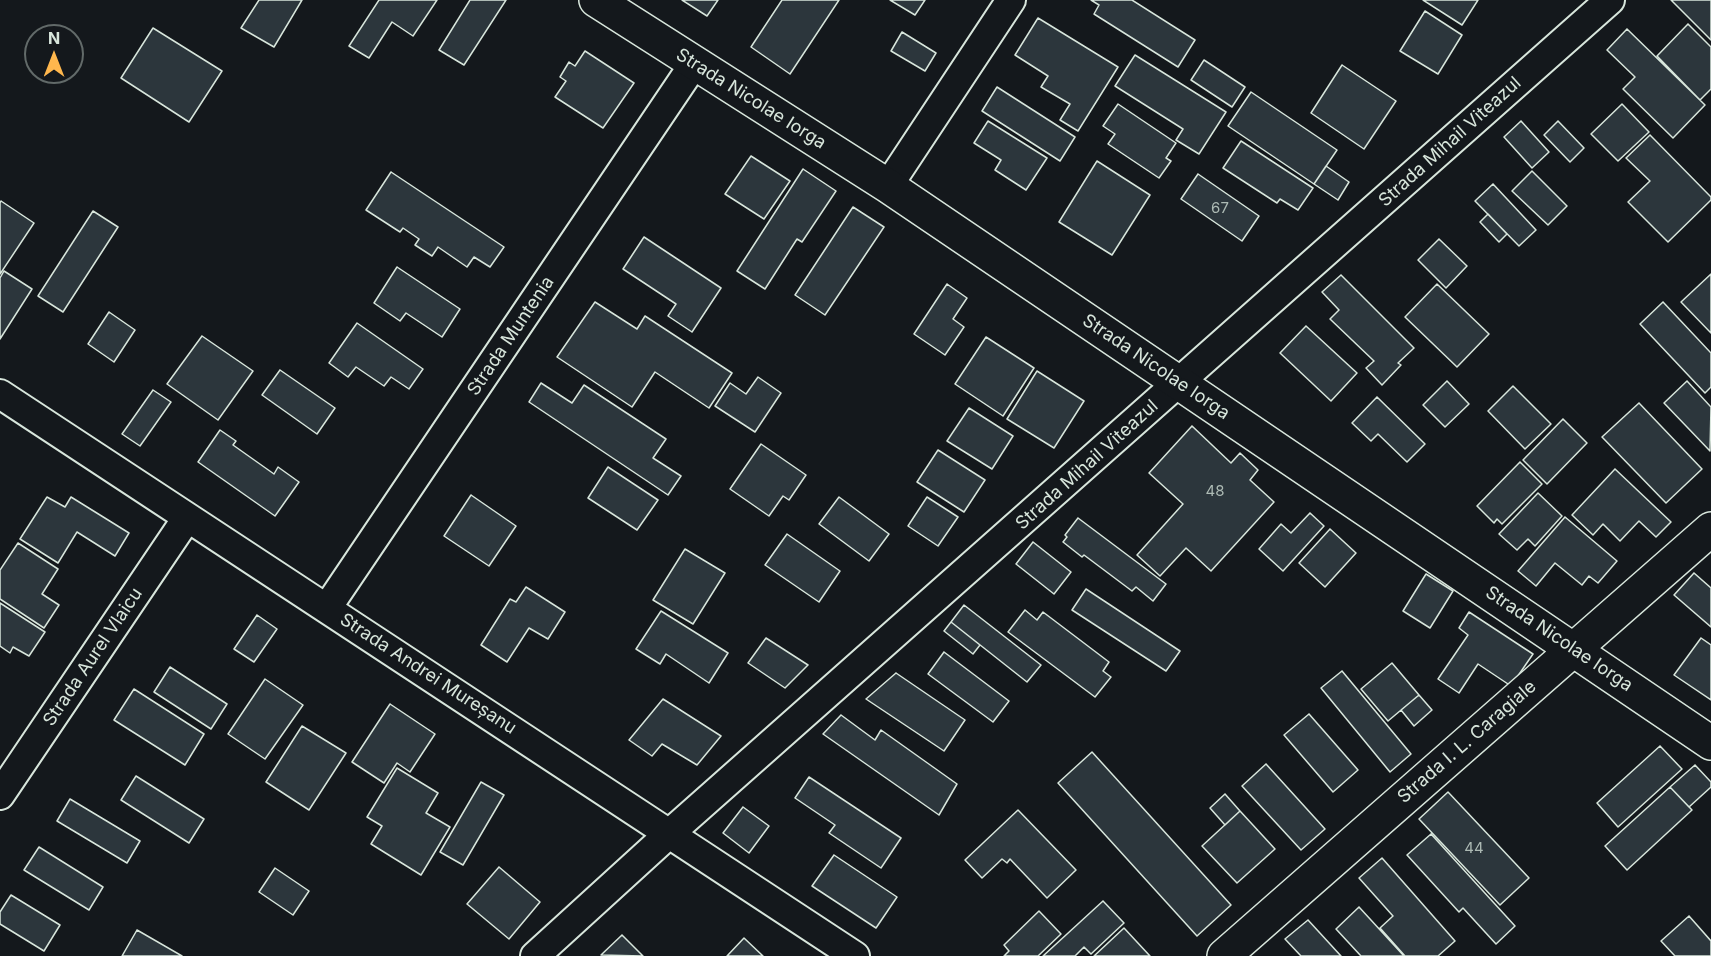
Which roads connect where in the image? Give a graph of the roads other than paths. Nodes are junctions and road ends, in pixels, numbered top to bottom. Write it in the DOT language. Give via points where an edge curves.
graph roads {
  1 [pos="596,0"];
  2 [pos="1011,0"];
  3 [pos="1610,0"];
  4 [pos="694,64"];
  5 [pos="888,186"];
  6 [pos="1179,382"];
  7 [pos="0,394"];
  8 [pos="187,518"];
  9 [pos="1711,529"];
  10 [pos="327,608"];
  11 [pos="1573,649"];
  12 [pos="1711,743"];
  13 [pos="0,795"];
  14 [pos="670,833"];
  15 [pos="534,956"];
  16 [pos="855,956"];
  17 [pos="1224,956"];
  1 -- 4 [label="street, Strada Nicolae Iorga"];
  2 -- 5 [label="street"];
  3 -- 6 [label="street, Strada Mihail Viteazul"];
  4 -- 5 [label="street, Strada Nicolae Iorga"];
  4 -- 10 [label="street, Strada Muntenia"];
  5 -- 6 [label="street, Strada Nicolae Iorga"];
  6 -- 11 [label="street, Strada Nicolae Iorga"];
  6 -- 14 [label="street, Strada Mihail Viteazul"];
  7 -- 8 [label="street, Strada Andrei Mureșanu"];
  8 -- 10 [label="street, Strada Andrei Mureșanu"];
  8 -- 13 [label="street, Strada Aurel Vlaicu"];
  9 -- 11 [label="street, Strada I. L. Caragiale"];
  10 -- 14 [label="street, Strada Andrei Mureșanu"];
  11 -- 12 [label="street, Strada Nicolae Iorga"];
  11 -- 17 [label="street, Strada I. L. Caragiale"];
  14 -- 15 [label="street, Strada Mihail Viteazul"];
  14 -- 16 [label="street, Strada Andrei Mureșanu"];
}
